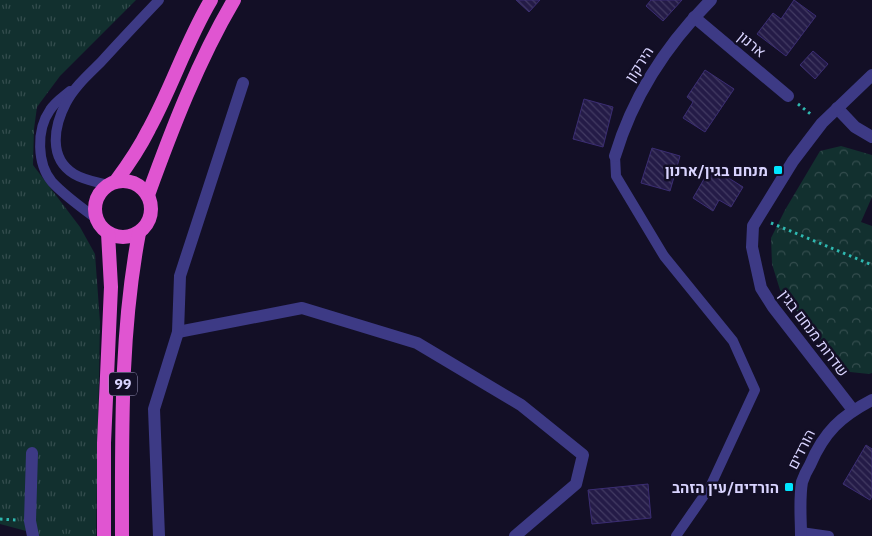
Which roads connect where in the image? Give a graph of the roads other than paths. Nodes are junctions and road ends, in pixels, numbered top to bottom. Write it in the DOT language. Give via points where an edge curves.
graph roads {
  1 [pos="159,0"];
  2 [pos="211,0"];
  3 [pos="234,0"];
  4 [pos="710,0"];
  5 [pos="694,17"];
  6 [pos="872,74"];
  7 [pos="82,81"];
  8 [pos="242,83"];
  9 [pos="788,96"];
  10 [pos="837,108"];
  11 [pos="872,137"];
  12 [pos="615,156"];
  13 [pos="111,183"];
  14 [pos="148,195"];
  15 [pos="96,219"];
  16 [pos="108,233"];
  17 [pos="138,233"];
  18 [pos="178,332"];
  19 [pos="872,400"];
  20 [pos="852,410"];
  21 [pos="32,453"];
  22 [pos="801,534"];
  23 [pos="33,536"];
  24 [pos="104,536"];
  25 [pos="122,536"];
  26 [pos="159,536"];
  27 [pos="515,536"];
  28 [pos="676,536"];
  29 [pos="829,536"];
  1 -- 7 [label="lane"];
  2 -- 13 [label="highway" via="195,26 150,128 127,166"];
  3 -- 14 [label="highway, 99" via="200,66"];
  4 -- 5 [label="street, הירקון"];
  5 -- 9 [label="street, ארנון"];
  5 -- 12 [label="street, הירקון" via="662,56 639,94"];
  6 -- 10 [label="street, שדרות מנחם בגין"];
  7 -- 13 [label="lane" via="67,101 57,123 57,154 74,174"];
  7 -- 15 [label="lane" via="49,111 43,124 40,146 44,170 52,182"];
  8 -- 18 [label="street" via="180,276"];
  10 -- 11 [label="street" via="855,127"];
  10 -- 20 [label="street, שדרות מנחם בגין" via="793,160 754,226 752,247 761,288"];
  12 -- 28 [label="lane" via="616,176 664,256 733,341 755,390 710,487"];
  13 -- 14 [label="highway" via="134,182"];
  13 -- 15 [label="highway" via="96,200"];
  14 -- 17 [label="highway, 99" via="152,212"];
  15 -- 16 [label="highway"];
  16 -- 17 [label="highway" via="123,238"];
  16 -- 24 [label="highway, 99" via="111,287 104,443"];
  17 -- 25 [label="highway, 99" via="130,284 122,393"];
  18 -- 26 [label="street" via="154,408"];
  18 -- 27 [label="street" via="302,308 417,342 521,404 583,455 576,484"];
  19 -- 20 [label="street, הורדים"];
  20 -- 22 [label="street, הורדים" via="829,430 802,481"];
  21 -- 23 [label="street" via="30,521"];
  22 -- 29 [label="lane"];
}
